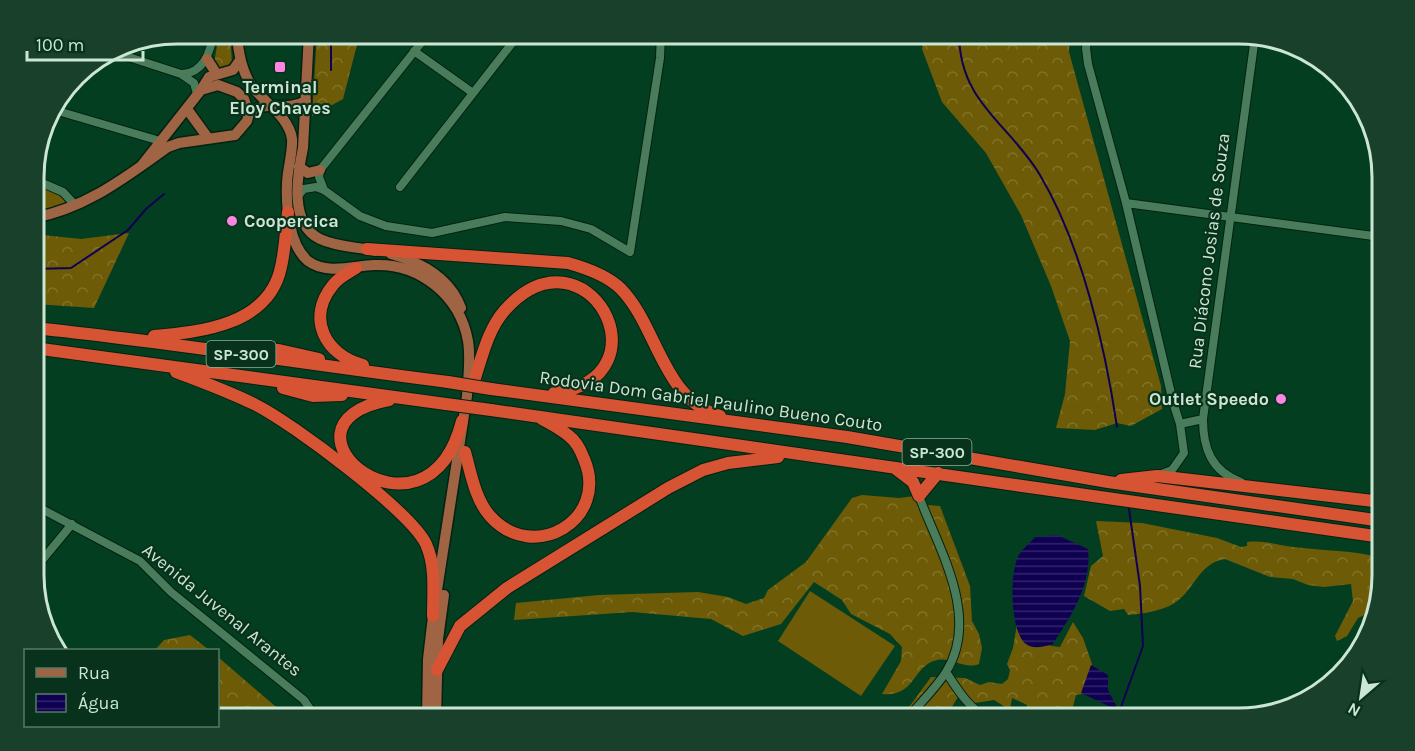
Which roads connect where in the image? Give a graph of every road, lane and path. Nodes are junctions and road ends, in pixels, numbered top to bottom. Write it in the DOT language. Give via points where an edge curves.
graph roads {
  1 [pos="211,44"];
  2 [pos="238,44"];
  3 [pos="309,44"];
  4 [pos="420,44"];
  5 [pos="511,44"];
  6 [pos="661,44"];
  7 [pos="1087,44"];
  8 [pos="1254,45"];
  9 [pos="414,51"];
  10 [pos="123,55"];
  11 [pos="207,59"];
  12 [pos="240,60"];
  13 [pos="216,73"];
  14 [pos="181,74"];
  15 [pos="199,92"];
  16 [pos="473,93"];
  17 [pos="306,101"];
  18 [pos="268,104"];
  19 [pos="187,109"];
  20 [pos="60,112"];
  21 [pos="249,113"];
  22 [pos="208,138"];
  23 [pos="160,141"];
  24 [pos="142,165"];
  25 [pos="299,167"];
  26 [pos="320,170"];
  27 [pos="44,183"];
  28 [pos="400,187"];
  29 [pos="324,190"];
  30 [pos="298,196"];
  31 [pos="1126,203"];
  32 [pos="75,206"];
  33 [pos="288,212"];
  34 [pos="44,215"];
  35 [pos="1233,215"];
  36 [pos="1372,236"];
  37 [pos="367,249"];
  38 [pos="356,268"];
  39 [pos="44,329"];
  40 [pos="127,338"];
  41 [pos="44,349"];
  42 [pos="158,365"];
  43 [pos="404,377"];
  44 [pos="474,381"];
  45 [pos="538,395"];
  46 [pos="402,398"];
  47 [pos="538,417"];
  48 [pos="1203,419"];
  49 [pos="462,421"];
  50 [pos="747,424"];
  51 [pos="1180,424"];
  52 [pos="465,452"];
  53 [pos="796,456"];
  54 [pos="895,468"];
  55 [pos="938,473"];
  56 [pos="1157,476"];
  57 [pos="1108,482"];
  58 [pos="1247,484"];
  59 [pos="919,496"];
  60 [pos="1372,501"];
  61 [pos="44,510"];
  62 [pos="1372,520"];
  63 [pos="72,524"];
  64 [pos="1372,536"];
  65 [pos="44,558"];
  66 [pos="433,616"];
  67 [pos="437,670"];
  68 [pos="946,672"];
  69 [pos="917,707"];
  70 [pos="973,707"];
  71 [pos="308,708"];
  72 [pos="428,708"];
  73 [pos="436,708"];
  1 -- 11 [label="street"];
  2 -- 12 [label="main road"];
  3 -- 17 [label="main road"];
  4 -- 9 [label="street"];
  5 -- 16 [label="street"];
  6 -- 29 [label="street" via="630,252 591,229 561,221 505,217 432,233 386,226 360,216"];
  7 -- 31 [label="street" via="1088,64"];
  8 -- 35 [label="street, Rua Diácono Josias de Souza"];
  9 -- 16 [label="street"];
  9 -- 26 [label="street"];
  10 -- 14 [label="street"];
  11 -- 13 [label="main road"];
  11 -- 14 [label="street" via="191,73"];
  12 -- 13 [label="main road" via="233,70"];
  12 -- 18 [label="main road" via="252,85"];
  13 -- 15 [label="main road" via="204,81"];
  14 -- 15 [label="street"];
  15 -- 19 [label="main road"];
  15 -- 21 [label="main road" via="218,85 229,88 244,99"];
  16 -- 28 [label="street"];
  17 -- 18 [label="main road" via="285,108"];
  17 -- 25 [label="main road"];
  18 -- 21 [label="main road"];
  18 -- 33 [label="main road" via="287,126 292,139"];
  19 -- 22 [label="main road"];
  19 -- 23 [label="main road"];
  20 -- 23 [label="street"];
  21 -- 22 [label="main road" via="235,135"];
  22 -- 24 [label="main road" via="168,147"];
  23 -- 24 [label="main road"];
  24 -- 32 [label="main road"];
  25 -- 26 [label="main road" via="308,173"];
  25 -- 30 [label="main road"];
  26 -- 29 [label="street"];
  27 -- 32 [label="street" via="63,192"];
  29 -- 30 [label="street" via="309,187"];
  30 -- 37 [label="main road" via="300,218 313,235 338,245"];
  31 -- 35 [label="street"];
  31 -- 51 [label="street"];
  32 -- 34 [label="main road"];
  33 -- 38 [label="main road" via="298,250 306,259 328,269"];
  33 -- 40 [label="highway" via="278,278 259,303 226,325 205,331"];
  35 -- 36 [label="street"];
  35 -- 48 [label="street, Rua Diácono Josias de Souza"];
  37 -- 44 [label="main road" via="420,264 455,294 471,335"];
  37 -- 50 [label="highway" via="558,262 593,271 620,289 635,306 678,386 696,404 713,414"];
  38 -- 43 [label="highway" via="334,283 321,308 327,343 342,358"];
  38 -- 49 [label="main road" via="387,265 407,269 424,276 447,296 462,322 469,347"];
  39 -- 40 [label="highway, Rodovia Dom Gabriel Paulino Bueno Couto / SP-300"];
  40 -- 43 [label="highway, Rodovia Dom Gabriel Paulino Bueno Couto / SP-300"];
  41 -- 42 [label="highway, SP-300"];
  42 -- 46 [label="highway, SP-300"];
  42 -- 66 [label="highway" via="258,406 373,489 412,524 425,542 432,562"];
  43 -- 45 [label="highway, Rodovia Dom Gabriel Paulino Bueno Couto / SP-300, bridge"];
  44 -- 45 [label="highway" via="492,330 505,310 540,286 556,283 584,289 599,302 609,321 608,358 587,384 570,391"];
  44 -- 52 [label="main road"];
  45 -- 50 [label="highway, Rodovia Dom Gabriel Paulino Bueno Couto / SP-300"];
  46 -- 47 [label="highway, SP-300, bridge"];
  46 -- 49 [label="highway" via="368,404 348,416 341,426 340,440 349,460 374,478 391,483 434,474 456,444"];
  47 -- 52 [label="highway" via="570,436 581,450 590,478 582,510 556,534 532,538 519,535 489,515 477,496"];
  47 -- 53 [label="highway, SP-300"];
  48 -- 51 [label="street"];
  48 -- 58 [label="street, Rua Diácono Josias de Souza" via="1208,456 1229,477"];
  49 -- 66 [label="main road"];
  50 -- 57 [label="highway, Rodovia Dom Gabriel Paulino Bueno Couto / SP-300" via="847,436"];
  51 -- 56 [label="street" via="1184,453 1172,470"];
  52 -- 67 [label="main road"];
  53 -- 54 [label="highway, SP-300"];
  53 -- 67 [label="highway" via="728,462 668,488 479,608 460,626"];
  54 -- 55 [label="highway, SP-300"];
  54 -- 59 [label="highway" via="913,482"];
  55 -- 59 [label="highway"];
  55 -- 64 [label="highway, SP-300"];
  56 -- 57 [label="highway"];
  56 -- 58 [label="highway"];
  57 -- 62 [label="highway, Rodovia Dom Gabriel Paulino Bueno Couto / SP-300"];
  58 -- 60 [label="highway"];
  59 -- 68 [label="street" via="955,588 959,624 954,655"];
  61 -- 63 [label="street, Avenida Juvenal Arantes"];
  63 -- 65 [label="street"];
  63 -- 71 [label="street, Avenida Juvenal Arantes" via="140,561 297,694"];
  66 -- 72 [label="main road"];
  67 -- 73 [label="main road"];
  68 -- 69 [label="street"];
  68 -- 70 [label="street"];
}
